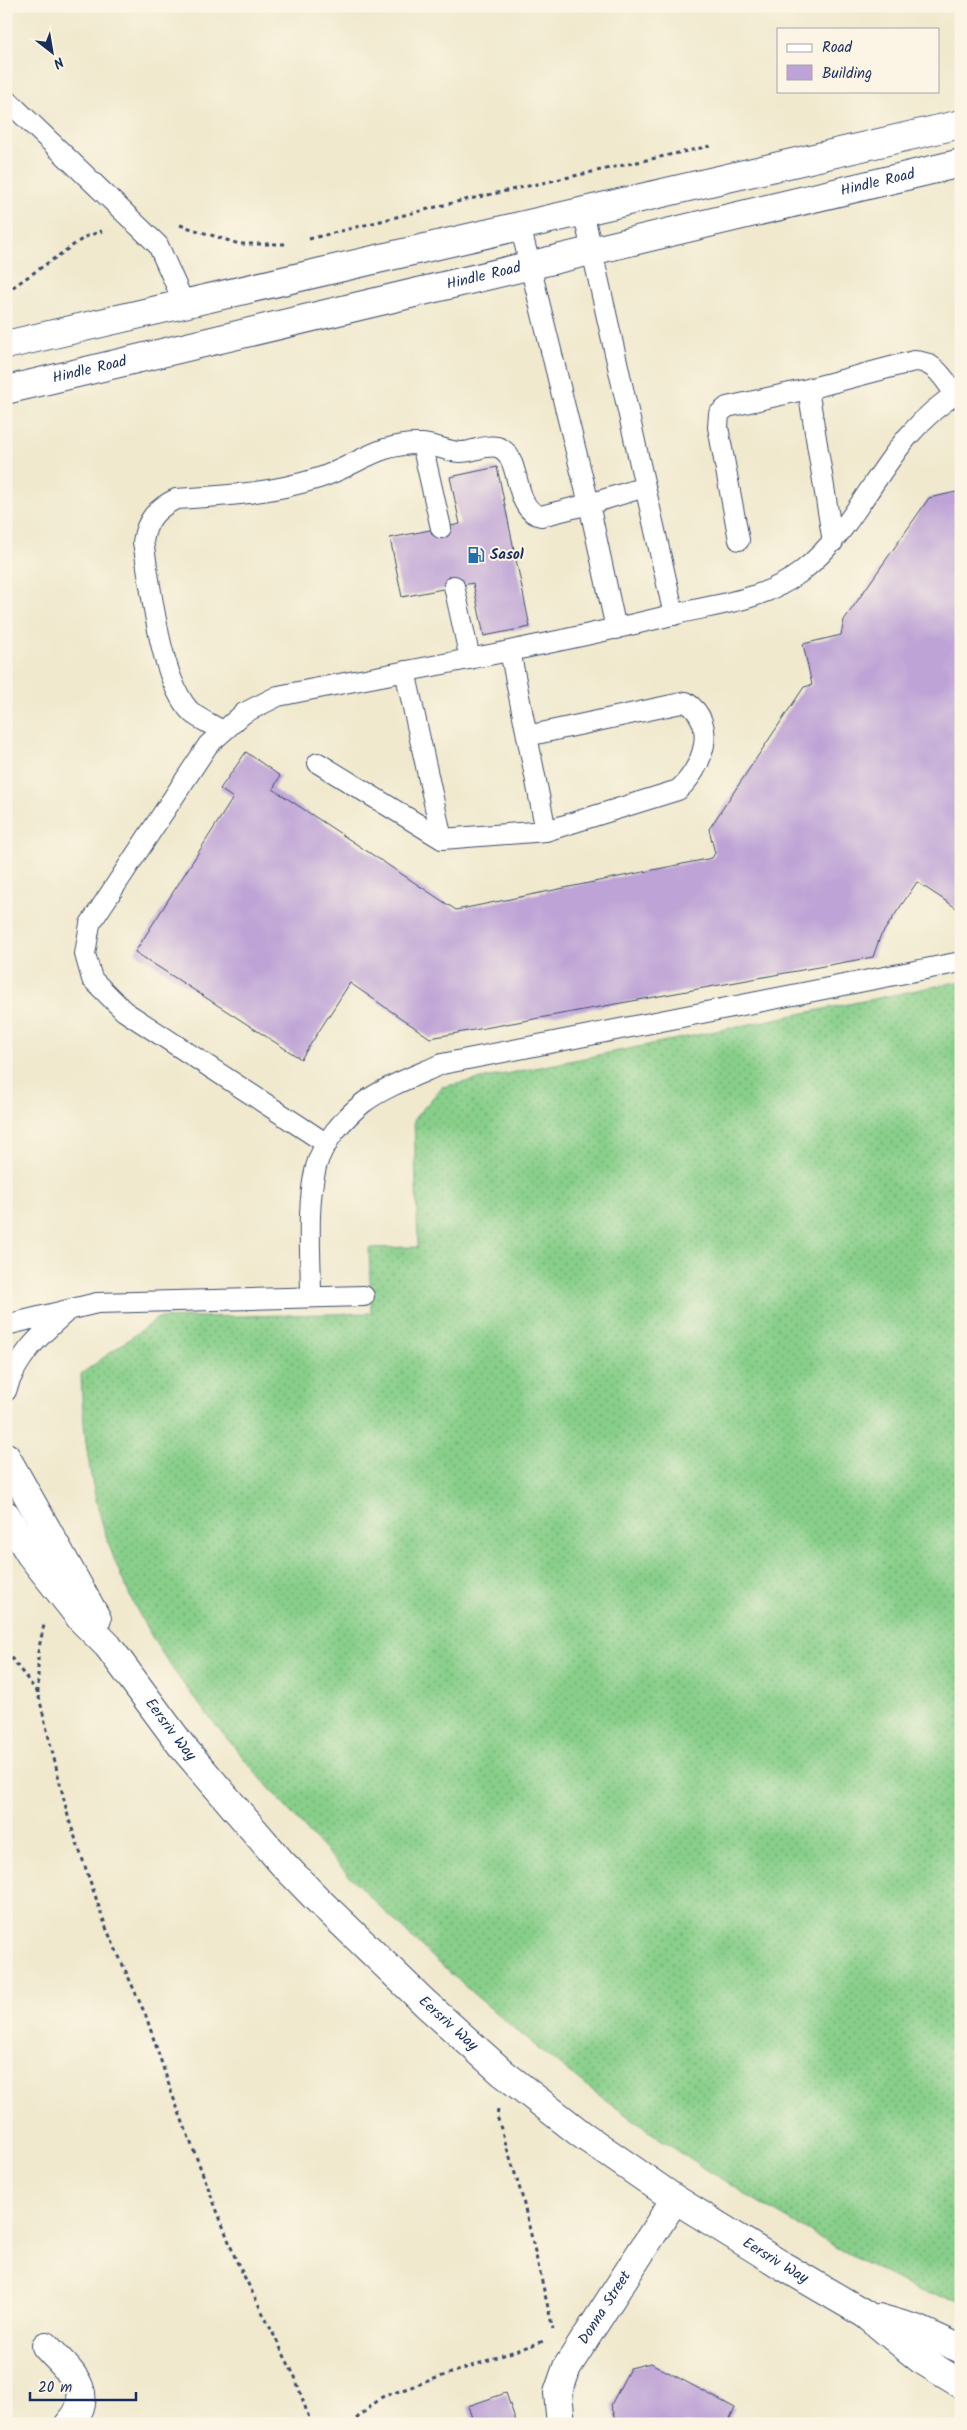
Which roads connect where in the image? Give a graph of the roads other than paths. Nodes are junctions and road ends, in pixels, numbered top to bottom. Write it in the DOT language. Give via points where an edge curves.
graph roads {
  1 [pos="6,99"];
  2 [pos="961,124"];
  3 [pos="961,163"];
  4 [pos="582,211"];
  5 [pos="520,226"];
  6 [pos="592,252"];
  7 [pos="530,266"];
  8 [pos="184,303"];
  9 [pos="6,345"];
  10 [pos="808,388"];
  11 [pos="6,390"];
  12 [pos="958,392"];
  13 [pos="422,444"];
  14 [pos="645,487"];
  15 [pos="588,504"];
  16 [pos="441,528"];
  17 [pos="739,540"];
  18 [pos="833,542"];
  19 [pos="454,586"];
  20 [pos="674,615"];
  21 [pos="616,629"];
  22 [pos="510,651"];
  23 [pos="470,659"];
  24 [pos="405,671"];
  25 [pos="222,731"];
  26 [pos="526,736"];
  27 [pos="318,763"];
  28 [pos="546,830"];
  29 [pos="442,840"];
  30 [pos="961,962"];
  31 [pos="327,1144"];
  32 [pos="364,1296"];
  33 [pos="311,1297"];
  34 [pos="68,1311"];
  35 [pos="6,1325"];
  36 [pos="6,1391"];
  37 [pos="6,1457"];
  38 [pos="6,1515"];
  39 [pos="108,1646"];
  40 [pos="675,2199"];
  41 [pos="865,2314"];
  42 [pos="46,2346"];
  43 [pos="961,2349"];
  44 [pos="920,2359"];
  45 [pos="961,2384"];
  46 [pos="961,2405"];
  47 [pos="69,2424"];
  48 [pos="561,2424"];
  1 -- 8 [label="lane" via="158,245"];
  2 -- 4 [label="main road"];
  3 -- 6 [label="main road, Hindle Road"];
  4 -- 5 [label="main road"];
  4 -- 6 [label="lane"];
  5 -- 7 [label="lane"];
  5 -- 8 [label="main road"];
  6 -- 7 [label="main road, Hindle Road"];
  6 -- 14 [label="lane"];
  7 -- 11 [label="main road, Hindle Road"];
  7 -- 15 [label="lane"];
  8 -- 9 [label="main road"];
  10 -- 12 [label="lane" via="922,361 934,366"];
  10 -- 17 [label="lane" via="727,407 719,414 720,447"];
  10 -- 18 [label="lane"];
  12 -- 18 [label="lane" via="923,418 895,449"];
  13 -- 15 [label="lane" via="460,452 494,446 500,448 508,454 526,505 534,514 541,516"];
  13 -- 16 [label="lane"];
  13 -- 25 [label="lane" via="381,449 319,478 264,492 176,499 155,512 143,542 166,669 193,713"];
  14 -- 15 [label="lane"];
  14 -- 20 [label="lane"];
  15 -- 21 [label="lane"];
  18 -- 20 [label="lane" via="800,573 755,598"];
  19 -- 23 [label="lane"];
  20 -- 21 [label="lane"];
  21 -- 22 [label="lane"];
  22 -- 23 [label="lane"];
  22 -- 26 [label="lane"];
  23 -- 24 [label="lane"];
  24 -- 25 [label="lane" via="278,696 244,713"];
  24 -- 29 [label="lane"];
  25 -- 31 [label="lane" via="192,767 90,924 85,954 92,979 124,1011"];
  26 -- 28 [label="lane"];
  26 -- 28 [label="lane" via="686,702 694,707 705,727 702,755 685,784 672,794"];
  27 -- 29 [label="lane"];
  28 -- 29 [label="lane"];
  30 -- 31 [label="lane" via="442,1064 363,1102"];
  31 -- 33 [label="lane" via="316,1166 311,1201"];
  32 -- 33 [label="lane"];
  33 -- 34 [label="lane" via="107,1302"];
  34 -- 35 [label="lane"];
  34 -- 36 [label="lane" via="35,1339 20,1360"];
  37 -- 39 [label="main road, Eersriv Way" via="90,1605"];
  38 -- 39 [label="main road, Eersriv Way" via="30,1554 82,1620"];
  39 -- 40 [label="main road, Eersriv Way" via="182,1745 282,1863 317,1899 503,2073 581,2134"];
  40 -- 41 [label="main road, Eersriv Way"];
  40 -- 48 [label="main road, Donna Street" via="567,2367 558,2393"];
  41 -- 43 [label="main road, Eersriv Way" via="919,2330"];
  41 -- 44 [label="main road, Eersriv Way"];
  42 -- 47 [label="main road" via="81,2389 80,2410"];
  44 -- 45 [label="main road, Eersriv Way"];
  44 -- 46 [label="main road"];
}
